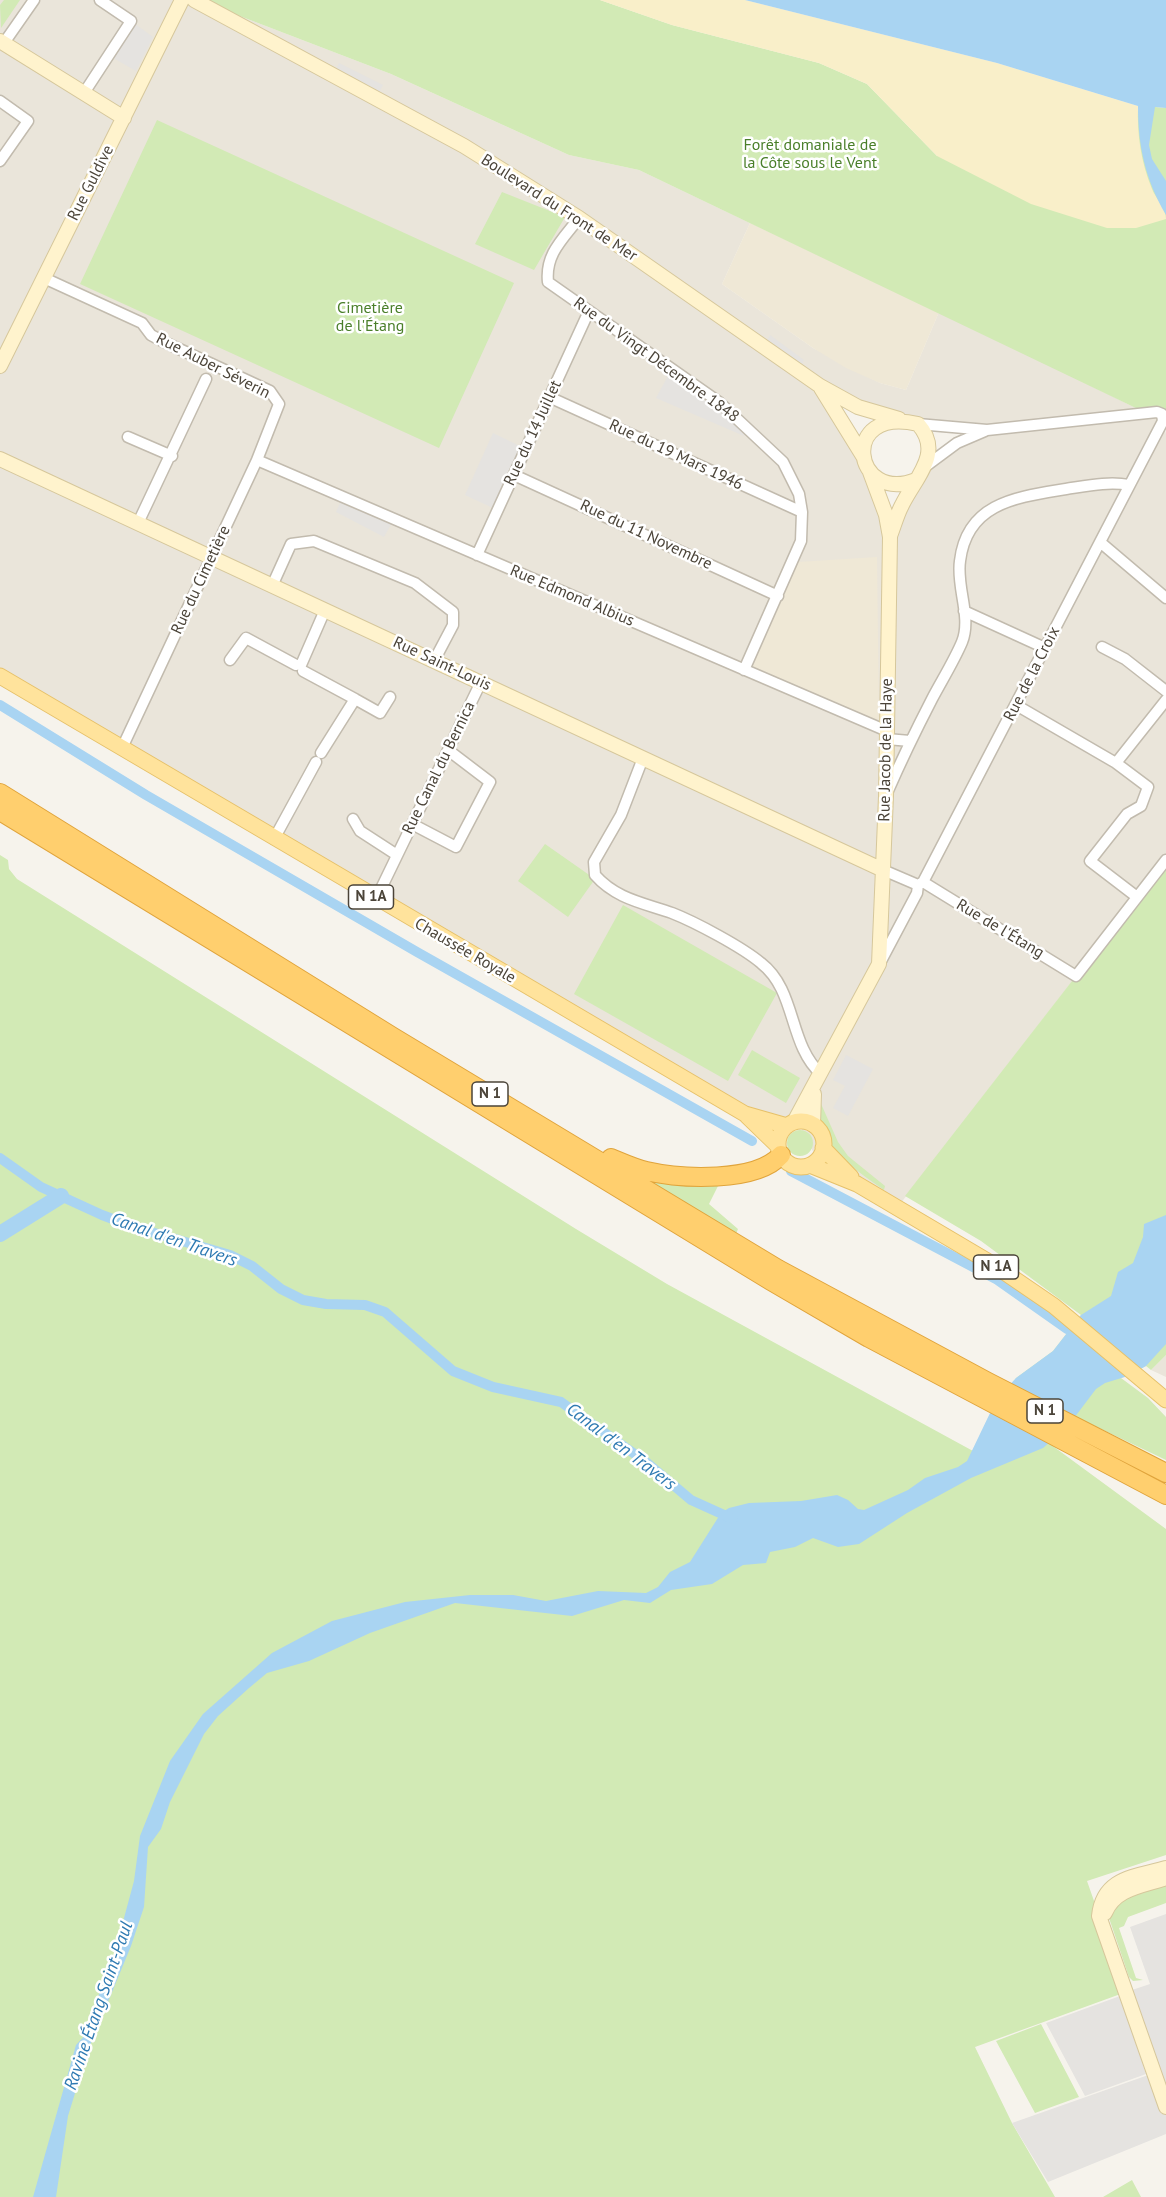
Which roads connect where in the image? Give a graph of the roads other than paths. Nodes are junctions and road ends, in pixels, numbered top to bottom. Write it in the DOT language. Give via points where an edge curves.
graph roads {
  1 [pos="34,0"];
  2 [pos="100,0"];
  3 [pos="182,0"];
  4 [pos="195,0"];
  5 [pos="2,42"];
  6 [pos="84,93"];
  7 [pos="0,101"];
  8 [pos="124,118"];
  9 [pos="0,161"];
  10 [pos="579,218"];
  11 [pos="44,278"];
  12 [pos="589,311"];
  13 [pos="0,366"];
  14 [pos="206,380"];
  15 [pos="820,386"];
  16 [pos="549,397"];
  17 [pos="278,411"];
  18 [pos="899,419"];
  19 [pos="918,424"];
  20 [pos="987,430"];
  21 [pos="128,437"];
  22 [pos="172,456"];
  23 [pos="863,456"];
  24 [pos="0,459"];
  25 [pos="257,460"];
  26 [pos="926,466"];
  27 [pos="870,472"];
  28 [pos="514,475"];
  29 [pos="916,480"];
  30 [pos="1130,485"];
  31 [pos="802,513"];
  32 [pos="138,523"];
  33 [pos="890,537"];
  34 [pos="1100,542"];
  35 [pos="477,555"];
  36 [pos="212,558"];
  37 [pos="272,586"];
  38 [pos="778,596"];
  39 [pos="1166,598"];
  40 [pos="325,610"];
  41 [pos="964,611"];
  42 [pos="1102,647"];
  43 [pos="1045,648"];
  44 [pos="230,660"];
  45 [pos="434,661"];
  46 [pos="300,667"];
  47 [pos="744,670"];
  48 [pos="0,676"];
  49 [pos="481,682"];
  50 [pos="1166,691"];
  51 [pos="390,697"];
  52 [pos="355,699"];
  53 [pos="1166,700"];
  54 [pos="1016,705"];
  55 [pos="887,735"];
  56 [pos="910,741"];
  57 [pos="122,748"];
  58 [pos="448,750"];
  59 [pos="643,758"];
  60 [pos="1116,763"];
  61 [pos="0,793"];
  62 [pos="886,796"];
  63 [pos="0,811"];
  64 [pos="353,819"];
  65 [pos="412,824"];
  66 [pos="274,838"];
  67 [pos="397,855"];
  68 [pos="1166,860"];
  69 [pos="883,870"];
  70 [pos="920,884"];
  71 [pos="1137,897"];
  72 [pos="376,899"];
  73 [pos="879,964"];
  74 [pos="818,1080"];
  75 [pos="745,1114"];
  76 [pos="791,1124"];
  77 [pos="813,1125"];
  78 [pos="548,1128"];
  79 [pos="824,1148"];
  80 [pos="780,1151"];
  81 [pos="810,1165"];
  82 [pos="857,1184"];
  83 [pos="982,1387"];
  84 [pos="1160,1396"];
  85 [pos="1166,1408"];
  86 [pos="1166,1473"];
  87 [pos="1128,1475"];
  88 [pos="1166,1495"];
  89 [pos="1166,1500"];
  90 [pos="1166,1868"];
  91 [pos="1166,1878"];
  92 [pos="1105,1930"];
  93 [pos="1166,2107"];
  1 -- 5 [label="street"];
  2 -- 6 [label="street" via="131,21"];
  3 -- 8 [label="street, Rue Guldive"];
  4 -- 10 [label="street, Boulevard du Front de Mer" via="464,146"];
  5 -- 6 [label="street"];
  6 -- 8 [label="street"];
  7 -- 9 [label="street" via="28,121"];
  8 -- 11 [label="street, Rue Guldive"];
  10 -- 12 [label="street, Rue du Vingt Décembre 1848" via="546,266 548,282"];
  10 -- 15 [label="street, Boulevard du Front de Mer"];
  11 -- 13 [label="street, Rue Guldive"];
  11 -- 17 [label="street, Rue Auber Séverin" via="142,323 162,341 270,391 279,404"];
  12 -- 16 [label="street, Rue du 14 Juillet"];
  12 -- 31 [label="street, Rue du Vingt Décembre 1848" via="719,402 760,438 783,462 799,494"];
  14 -- 22 [label="street, Rue Auber Séverin"];
  15 -- 18 [label="street, Boulevard du Front de Mer" via="858,407"];
  15 -- 23 [label="street, Boulevard du Front de Mer"];
  16 -- 28 [label="street, Rue du 14 Juillet"];
  16 -- 31 [label="street, Rue du 19 Mars 1946"];
  17 -- 25 [label="street, Rue du Cimetière"];
  18 -- 19 [label="street"];
  18 -- 23 [label="street" via="888,420 870,433"];
  19 -- 20 [label="street, Rue de la Croix"];
  19 -- 26 [label="street" via="928,444"];
  20 -- 26 [label="street, Rue de la Croix" via="957,443"];
  20 -- 30 [label="street, Rue de la Croix" via="1162,414 1163,421"];
  21 -- 22 [label="street"];
  22 -- 32 [label="street, Rue Auber Séverin"];
  23 -- 27 [label="street"];
  24 -- 32 [label="street, Rue Saint-Louis"];
  25 -- 35 [label="street, Rue Edmond Albius"];
  25 -- 36 [label="street, Rue du Cimetière"];
  26 -- 29 [label="street"];
  27 -- 29 [label="street" via="889,484"];
  27 -- 33 [label="street, Rue Jacob de la Haye"];
  28 -- 35 [label="street, Rue du 14 Juillet"];
  28 -- 38 [label="street, Rue du 11 Novembre"];
  29 -- 33 [label="street, Rue Jacob de la Haye" via="900,507"];
  30 -- 34 [label="street, Rue de la Croix"];
  30 -- 41 [label="street" via="1106,484 1019,496 995,506 964,538 959,562"];
  31 -- 38 [label="street, Rue du Vingt Décembre 1848" via="801,541"];
  32 -- 36 [label="street, Rue Saint-Louis"];
  33 -- 55 [label="street, Rue Jacob de la Haye"];
  34 -- 39 [label="street"];
  34 -- 43 [label="street, Rue de la Croix"];
  35 -- 47 [label="street, Rue Edmond Albius"];
  36 -- 37 [label="street, Rue Saint-Louis"];
  36 -- 57 [label="street, Rue du Cimetière"];
  37 -- 40 [label="street, Rue Saint-Louis"];
  37 -- 45 [label="street" via="291,544 304,540 415,583 453,612 453,625"];
  38 -- 47 [label="street, Rue du Vingt Décembre 1848"];
  40 -- 45 [label="street, Rue Saint-Louis"];
  40 -- 46 [label="street"];
  41 -- 43 [label="street"];
  41 -- 56 [label="street" via="962,641"];
  42 -- 50 [label="street" via="1125,659"];
  43 -- 54 [label="street, Rue de la Croix"];
  44 -- 46 [label="street" via="246,638"];
  45 -- 49 [label="street, Rue Saint-Louis"];
  46 -- 52 [label="street"];
  47 -- 55 [label="street, Rue Edmond Albius"];
  48 -- 57 [label="main road, Chaussée Royale / N 1A"];
  49 -- 58 [label="street, Rue Canal du Bernica"];
  49 -- 59 [label="street, Rue Saint-Louis"];
  51 -- 52 [label="street" via="380,713"];
  52 -- 66 [label="street"];
  53 -- 60 [label="street"];
  54 -- 60 [label="street"];
  54 -- 70 [label="street, Rue de la Croix"];
  55 -- 56 [label="street, Rue Edmond Albius"];
  55 -- 62 [label="street, Rue Jacob de la Haye"];
  56 -- 62 [label="street"];
  57 -- 66 [label="main road, Chaussée Royale / N 1A"];
  58 -- 65 [label="street, Rue Canal du Bernica"];
  58 -- 65 [label="street" via="490,782 456,847"];
  59 -- 69 [label="street, Rue Saint-Louis"];
  59 -- 74 [label="street" via="621,815 594,862 595,875 614,892 675,914 762,964 782,988"];
  60 -- 71 [label="street" via="1148,787 1141,806 1127,814 1090,861"];
  61 -- 78 [label="highway, N 1" via="393,1037"];
  62 -- 69 [label="street, Rue Jacob de la Haye"];
  63 -- 83 [label="highway, N 1" via="696,1237 869,1338"];
  64 -- 67 [label="street, Rue Canal du Bernica" via="360,831"];
  65 -- 67 [label="street, Rue Canal du Bernica"];
  66 -- 72 [label="main road, Chaussée Royale / N 1A"];
  67 -- 72 [label="street, Rue Canal du Bernica"];
  68 -- 71 [label="street"];
  69 -- 70 [label="street, Rue de l'Étang"];
  69 -- 73 [label="street, Rue Jacob de la Haye"];
  70 -- 71 [label="street, Rue de l'Étang" via="1076,976"];
  70 -- 73 [label="street, Rue de la Croix"];
  72 -- 75 [label="main road, Chaussée Royale / N 1A"];
  73 -- 74 [label="street, Rue de la Croix"];
  74 -- 76 [label="street, Rue de la Croix"];
  74 -- 77 [label="street, Rue de la Croix"];
  75 -- 76 [label="main road, Chaussée Royale / N 1A"];
  75 -- 80 [label="main road, Chaussée Royale / N 1A"];
  76 -- 77 [label="main road" via="803,1121"];
  76 -- 80 [label="main road" via="782,1131"];
  77 -- 79 [label="main road" via="822,1135"];
  78 -- 80 [label="highway" via="635,1168 669,1174 744,1173 769,1166"];
  78 -- 83 [label="highway, N 1" via="778,1269"];
  79 -- 81 [label="main road"];
  79 -- 82 [label="main road, N 1A"];
  80 -- 81 [label="main road" via="791,1165"];
  81 -- 82 [label="main road, N 1A"];
  82 -- 84 [label="main road, N 1A" via="994,1265 1054,1306"];
  83 -- 86 [label="highway, N 1"];
  83 -- 87 [label="highway, N 1" via="1064,1442"];
  84 -- 85 [label="main road, N 1A"];
  87 -- 88 [label="highway, N 1"];
  87 -- 89 [label="highway"];
  90 -- 92 [label="street" via="1107,1890 1099,1916"];
  91 -- 92 [label="street" via="1133,1888 1111,1901 1105,1912"];
  92 -- 93 [label="street"];
}
